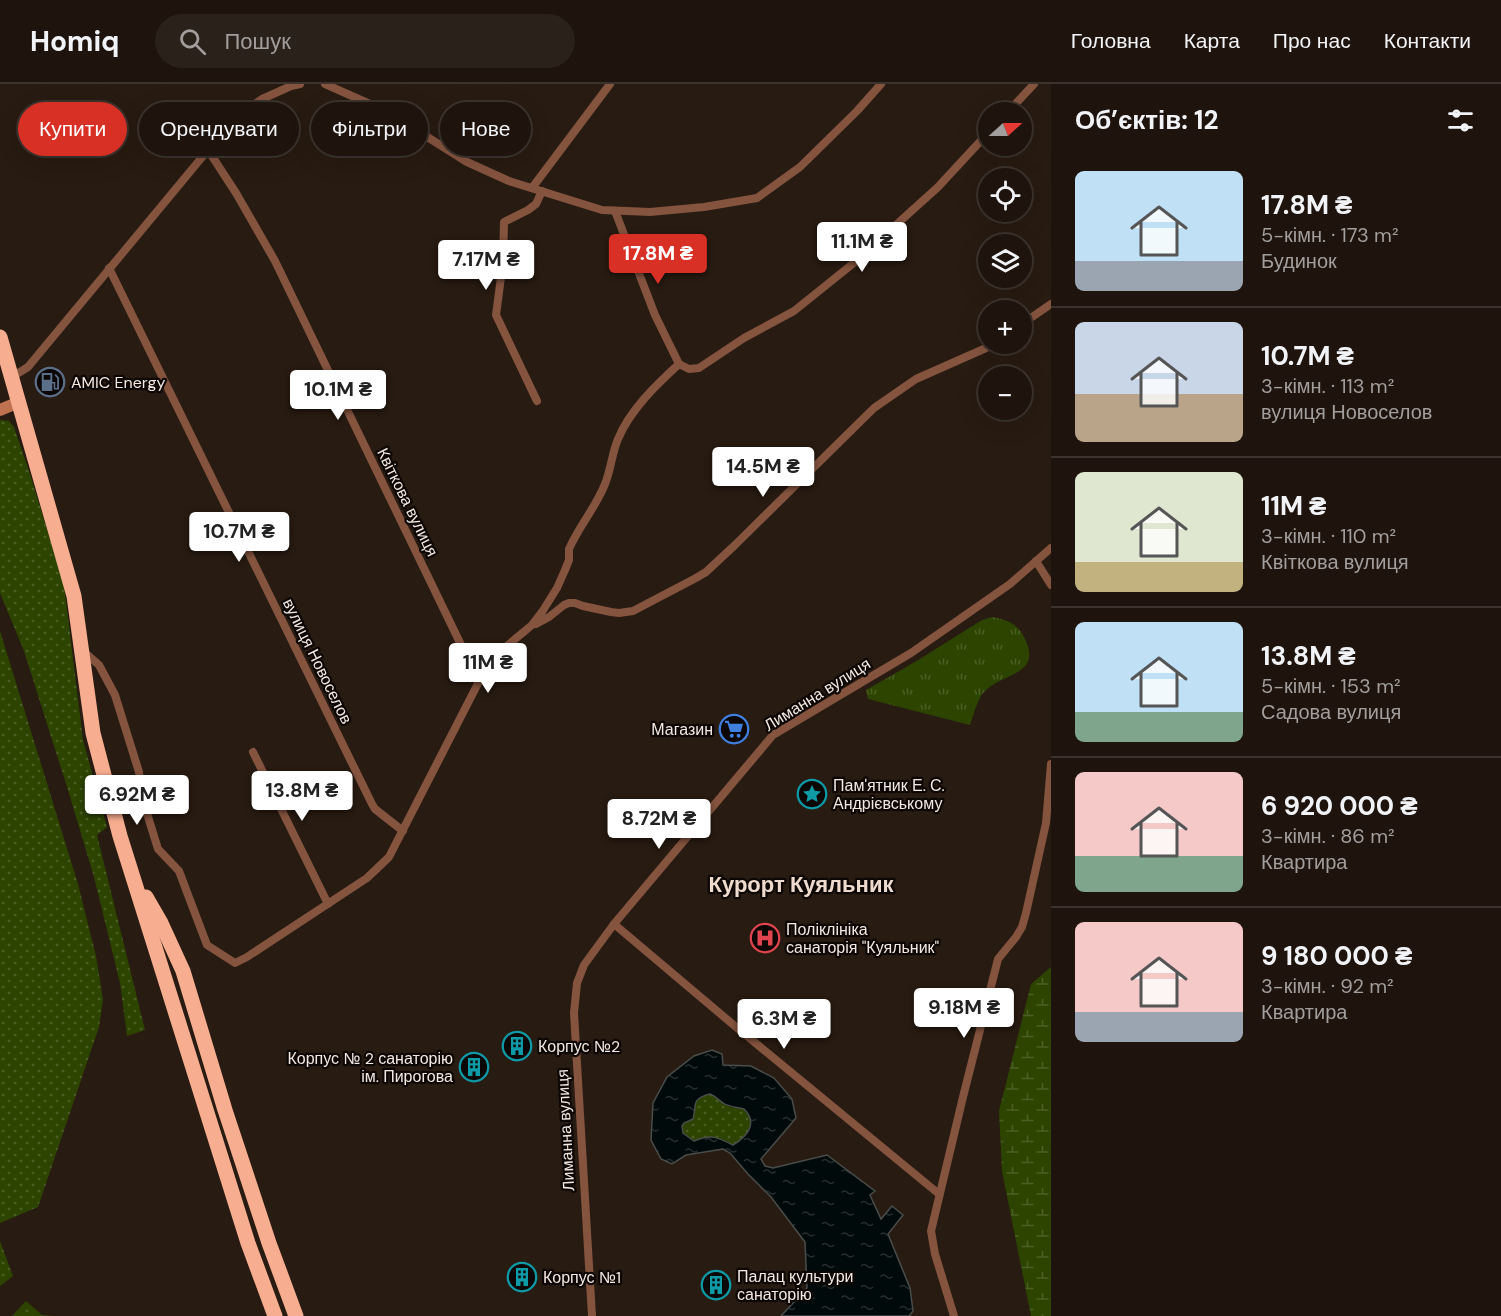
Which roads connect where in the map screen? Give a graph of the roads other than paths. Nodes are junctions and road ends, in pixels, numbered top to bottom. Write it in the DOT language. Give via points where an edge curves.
graph roads {
  1 [pos="300,84"];
  2 [pos="325,84"];
  3 [pos="610,84"];
  4 [pos="881,84"];
  5 [pos="1034,84"];
  6 [pos="258,102"];
  7 [pos="1017,102"];
  8 [pos="978,144"];
  9 [pos="203,156"];
  10 [pos="212,156"];
  11 [pos="532,188"];
  12 [pos="542,191"];
  13 [pos="615,211"];
  14 [pos="109,268"];
  15 [pos="1051,304"];
  16 [pos="1032,317"];
  17 [pos="0,337"];
  18 [pos="978,352"];
  19 [pos="679,364"];
  20 [pos="12,377"];
  21 [pos="537,401"];
  22 [pos="19,402"];
  23 [pos="0,410"];
  24 [pos="1051,548"];
  25 [pos="1036,561"];
  26 [pos="1051,585"];
  27 [pos="557,588"];
  28 [pos="569,603"];
  29 [pos="532,625"];
  30 [pos="83,651"];
  31 [pos="490,666"];
  32 [pos="253,753"];
  33 [pos="1051,764"];
  34 [pos="403,831"];
  35 [pos="134,877"];
  36 [pos="327,904"];
  37 [pos="614,924"];
  38 [pos="939,1194"];
  39 [pos="274,1316"];
  40 [pos="296,1316"];
  41 [pos="592,1316"];
  42 [pos="954,1316"];
  1 -- 6 [label="street"];
  2 -- 11 [label="street" via="370,104 467,162"];
  3 -- 11 [label="street"];
  4 -- 13 [label="street" via="800,167 757,198 650,212"];
  5 -- 7 [label="street"];
  8 -- 19 [label="street" via="938,187 794,312 699,368"];
  9 -- 14 [label="street"];
  10 -- 31 [label="street, Квіткова вулиця" via="275,261 464,651 474,664"];
  11 -- 12 [label="street"];
  12 -- 13 [label="street"];
  12 -- 21 [label="street" via="536,204 504,222 496,315"];
  13 -- 19 [label="street" via="655,315"];
  14 -- 20 [label="street" via="28,367"];
  14 -- 34 [label="street, вулиця Новоселов" via="372,804"];
  15 -- 16 [label="street"];
  17 -- 20 [label="highway"];
  18 -- 28 [label="street" via="916,379 874,408 706,572 620,613"];
  19 -- 27 [label="street" via="625,424 604,486 574,538"];
  20 -- 22 [label="highway"];
  22 -- 23 [label="street"];
  22 -- 30 [label="highway" via="75,596"];
  24 -- 25 [label="street, Лиманна вулиця"];
  25 -- 26 [label="street"];
  25 -- 37 [label="street, Лиманна вулиця" via="911,654 773,735"];
  27 -- 28 [label="street"];
  27 -- 29 [label="street"];
  28 -- 29 [label="street"];
  29 -- 31 [label="street"];
  30 -- 35 [label="highway" via="93,733"];
  30 -- 36 [label="street" via="99,665 115,695 158,849 178,871 207,945 235,963"];
  31 -- 34 [label="street"];
  32 -- 36 [label="street"];
  33 -- 38 [label="street" via="1046,823 1026,913 1016,938 998,959"];
  34 -- 36 [label="street" via="389,856 367,878"];
  35 -- 39 [label="highway"];
  35 -- 40 [label="highway" via="183,971 225,1110"];
  37 -- 38 [label="street"];
  37 -- 41 [label="street, Лиманна вулиця" via="584,964 577,983 574,1013"];
  38 -- 42 [label="street" via="931,1236"];
}
